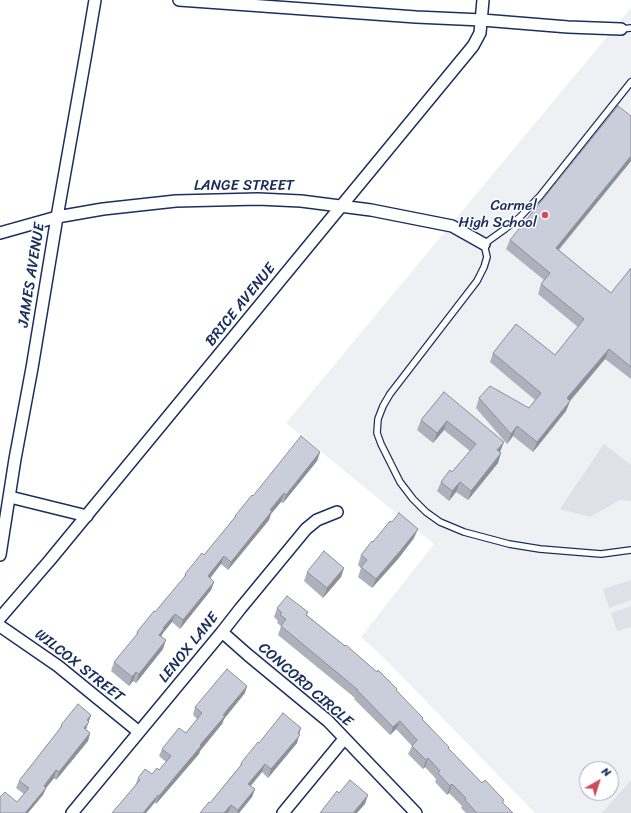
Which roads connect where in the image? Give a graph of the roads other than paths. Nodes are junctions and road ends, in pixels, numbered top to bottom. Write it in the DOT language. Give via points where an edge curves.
graph roads {
  1 [pos="95,0"];
  2 [pos="179,0"];
  3 [pos="483,0"];
  4 [pos="482,20"];
  5 [pos="626,28"];
  6 [pos="631,82"];
  7 [pos="342,206"];
  8 [pos="57,217"];
  9 [pos="0,233"];
  10 [pos="484,244"];
  11 [pos="10,497"];
  12 [pos="337,512"];
  13 [pos="87,516"];
  14 [pos="631,550"];
  15 [pos="0,555"];
  16 [pos="0,618"];
  17 [pos="0,626"];
  18 [pos="222,632"];
  19 [pos="139,732"];
  20 [pos="344,739"];
  21 [pos="72,813"];
  22 [pos="283,813"];
  23 [pos="416,813"];
  1 -- 8 [label="street, JAMES AVENUE"];
  2 -- 4 [label="street"];
  3 -- 4 [label="street, BRICE AVENUE"];
  4 -- 5 [label="street" via="568,27"];
  4 -- 7 [label="street, BRICE AVENUE" via="480,33 472,46"];
  6 -- 10 [label="lane" via="540,196 520,217"];
  7 -- 8 [label="street, LANGE STREET" via="258,199 176,201"];
  7 -- 10 [label="street, LANGE STREET" via="452,226"];
  7 -- 13 [label="street, BRICE AVENUE"];
  8 -- 9 [label="street, LANGE STREET"];
  8 -- 11 [label="street, JAMES AVENUE"];
  10 -- 14 [label="lane" via="487,257 477,281 383,406 378,419 377,433 381,444 400,482 426,512 440,522 484,538 532,548 601,554"];
  11 -- 13 [label="street"];
  11 -- 15 [label="street, JAMES AVENUE"];
  12 -- 18 [label="street, LENOX LANE" via="317,520 306,529"];
  13 -- 16 [label="street, BRICE AVENUE"];
  17 -- 19 [label="street, WILCOX STREET" via="58,666"];
  18 -- 19 [label="street, LENOX LANE"];
  18 -- 20 [label="street, CONCORD CIRCLE" via="328,721"];
  19 -- 21 [label="street, LENOX LANE"];
  20 -- 22 [label="street"];
  20 -- 23 [label="street, CONCORD CIRCLE"];
}
